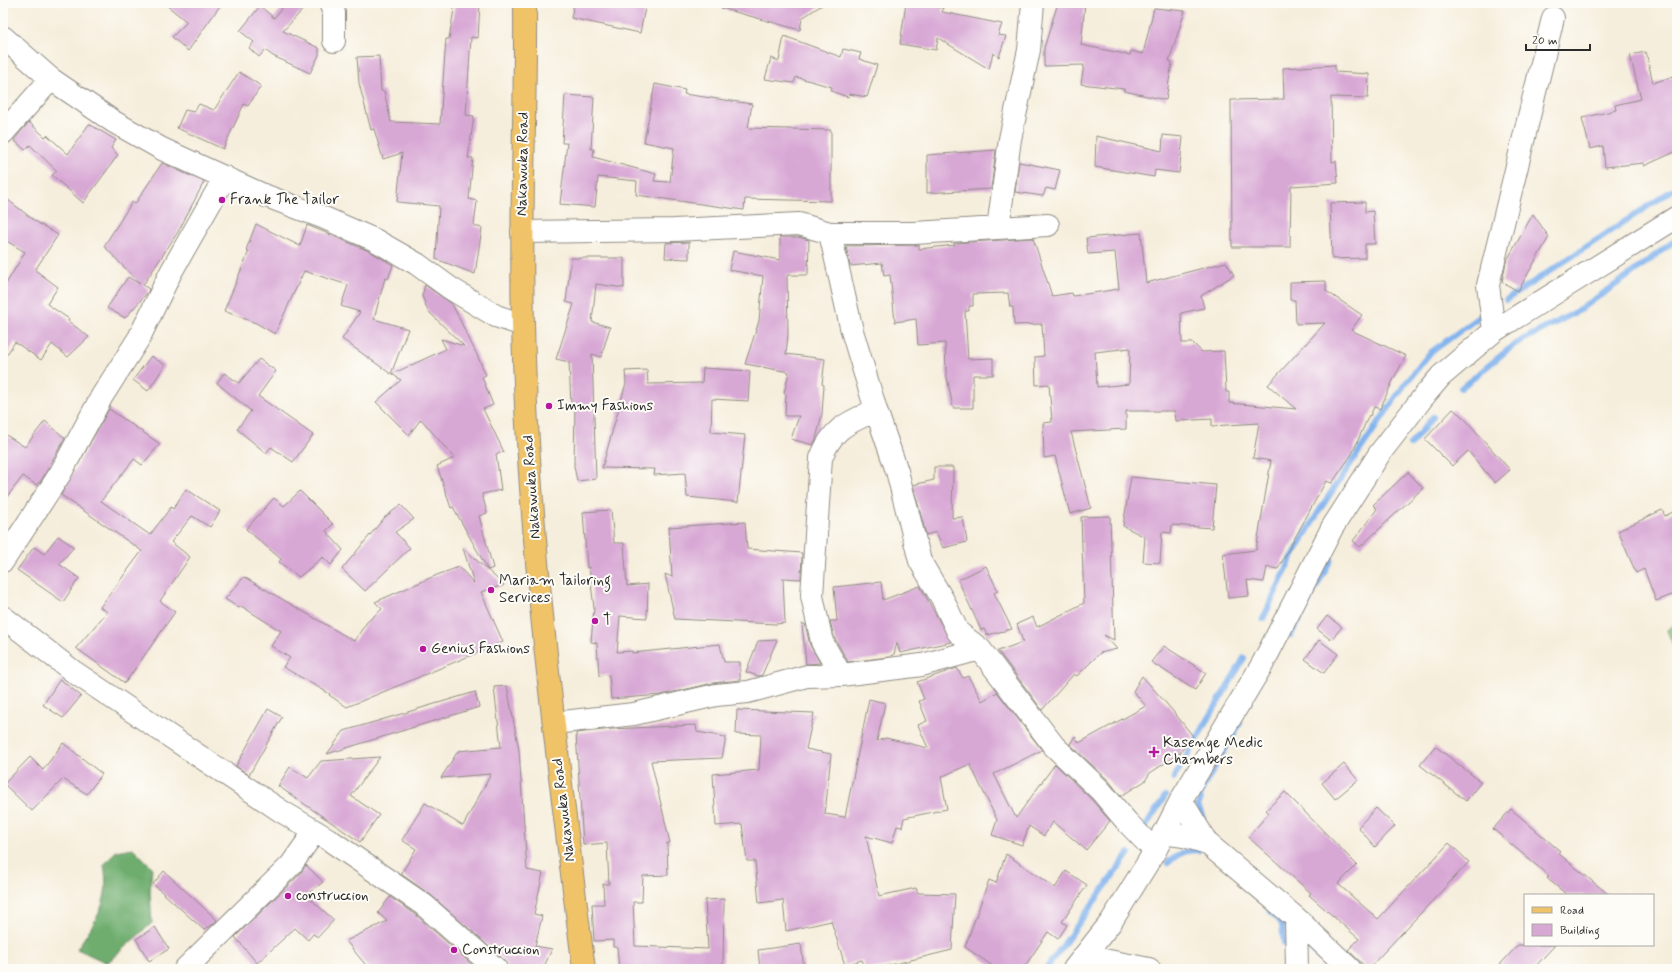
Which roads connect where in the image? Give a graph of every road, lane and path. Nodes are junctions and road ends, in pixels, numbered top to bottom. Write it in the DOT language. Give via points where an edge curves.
graph roads {
  1 [pos="330,3"];
  2 [pos="526,3"];
  3 [pos="1033,3"];
  4 [pos="1553,18"];
  5 [pos="3,37"];
  6 [pos="334,41"];
  7 [pos="50,79"];
  8 [pos="3,133"];
  9 [pos="225,177"];
  10 [pos="1677,217"];
  11 [pos="1048,225"];
  12 [pos="998,228"];
  13 [pos="522,232"];
  14 [pos="830,233"];
  15 [pos="523,325"];
  16 [pos="1494,331"];
  17 [pos="876,410"];
  18 [pos="3,561"];
  19 [pos="3,617"];
  20 [pos="980,649"];
  21 [pos="841,675"];
  22 [pos="554,723"];
  23 [pos="1181,800"];
  24 [pos="315,831"];
  25 [pos="1159,842"];
  26 [pos="1207,843"];
  27 [pos="1296,918"];
  28 [pos="1079,963"];
  29 [pos="185,969"];
  30 [pos="496,969"];
  31 [pos="584,969"];
  32 [pos="1149,969"];
  33 [pos="1296,969"];
  34 [pos="1350,969"];
  1 -- 6 [label="street" via="334,12"];
  2 -- 13 [label="main road, Nakawuka Road"];
  3 -- 12 [label="street" via="1029,50 1010,139"];
  4 -- 16 [label="street" via="1488,285"];
  5 -- 7 [label="street"];
  7 -- 8 [label="street"];
  7 -- 9 [label="street" via="114,122 162,149"];
  9 -- 15 [label="street" via="375,240 418,264 450,288 496,316"];
  9 -- 18 [label="street" via="171,272 139,338 102,396 60,474"];
  10 -- 16 [label="street"];
  11 -- 12 [label="street"];
  12 -- 14 [label="street" via="914,233"];
  13 -- 14 [label="street" via="674,230 799,224"];
  13 -- 15 [label="main road, Nakawuka Road"];
  14 -- 17 [label="street" via="852,332"];
  15 -- 22 [label="main road, Nakawuka Road" via="539,581"];
  16 -- 23 [label="street" via="1441,376 1380,453 1332,528 1262,664"];
  17 -- 20 [label="street" via="897,471 920,561 958,632"];
  17 -- 21 [label="street" via="835,432 826,445 822,458 812,596 822,642"];
  19 -- 24 [label="street" via="74,672 281,811"];
  20 -- 21 [label="street" via="922,665"];
  20 -- 25 [label="street" via="1054,746 1100,790 1127,822"];
  21 -- 22 [label="street" via="806,676 748,692 716,695 634,714"];
  22 -- 31 [label="main road, Nakawuka Road"];
  23 -- 25 [label="street"];
  23 -- 26 [label="street"];
  24 -- 29 [label="street" via="291,865"];
  24 -- 30 [label="street" via="424,905"];
  25 -- 26 [label="street" via="1184,836"];
  25 -- 28 [label="street" via="1111,922"];
  26 -- 27 [label="street"];
  27 -- 33 [label="street"];
  27 -- 34 [label="street"];
  28 -- 32 [label="street"];
}
